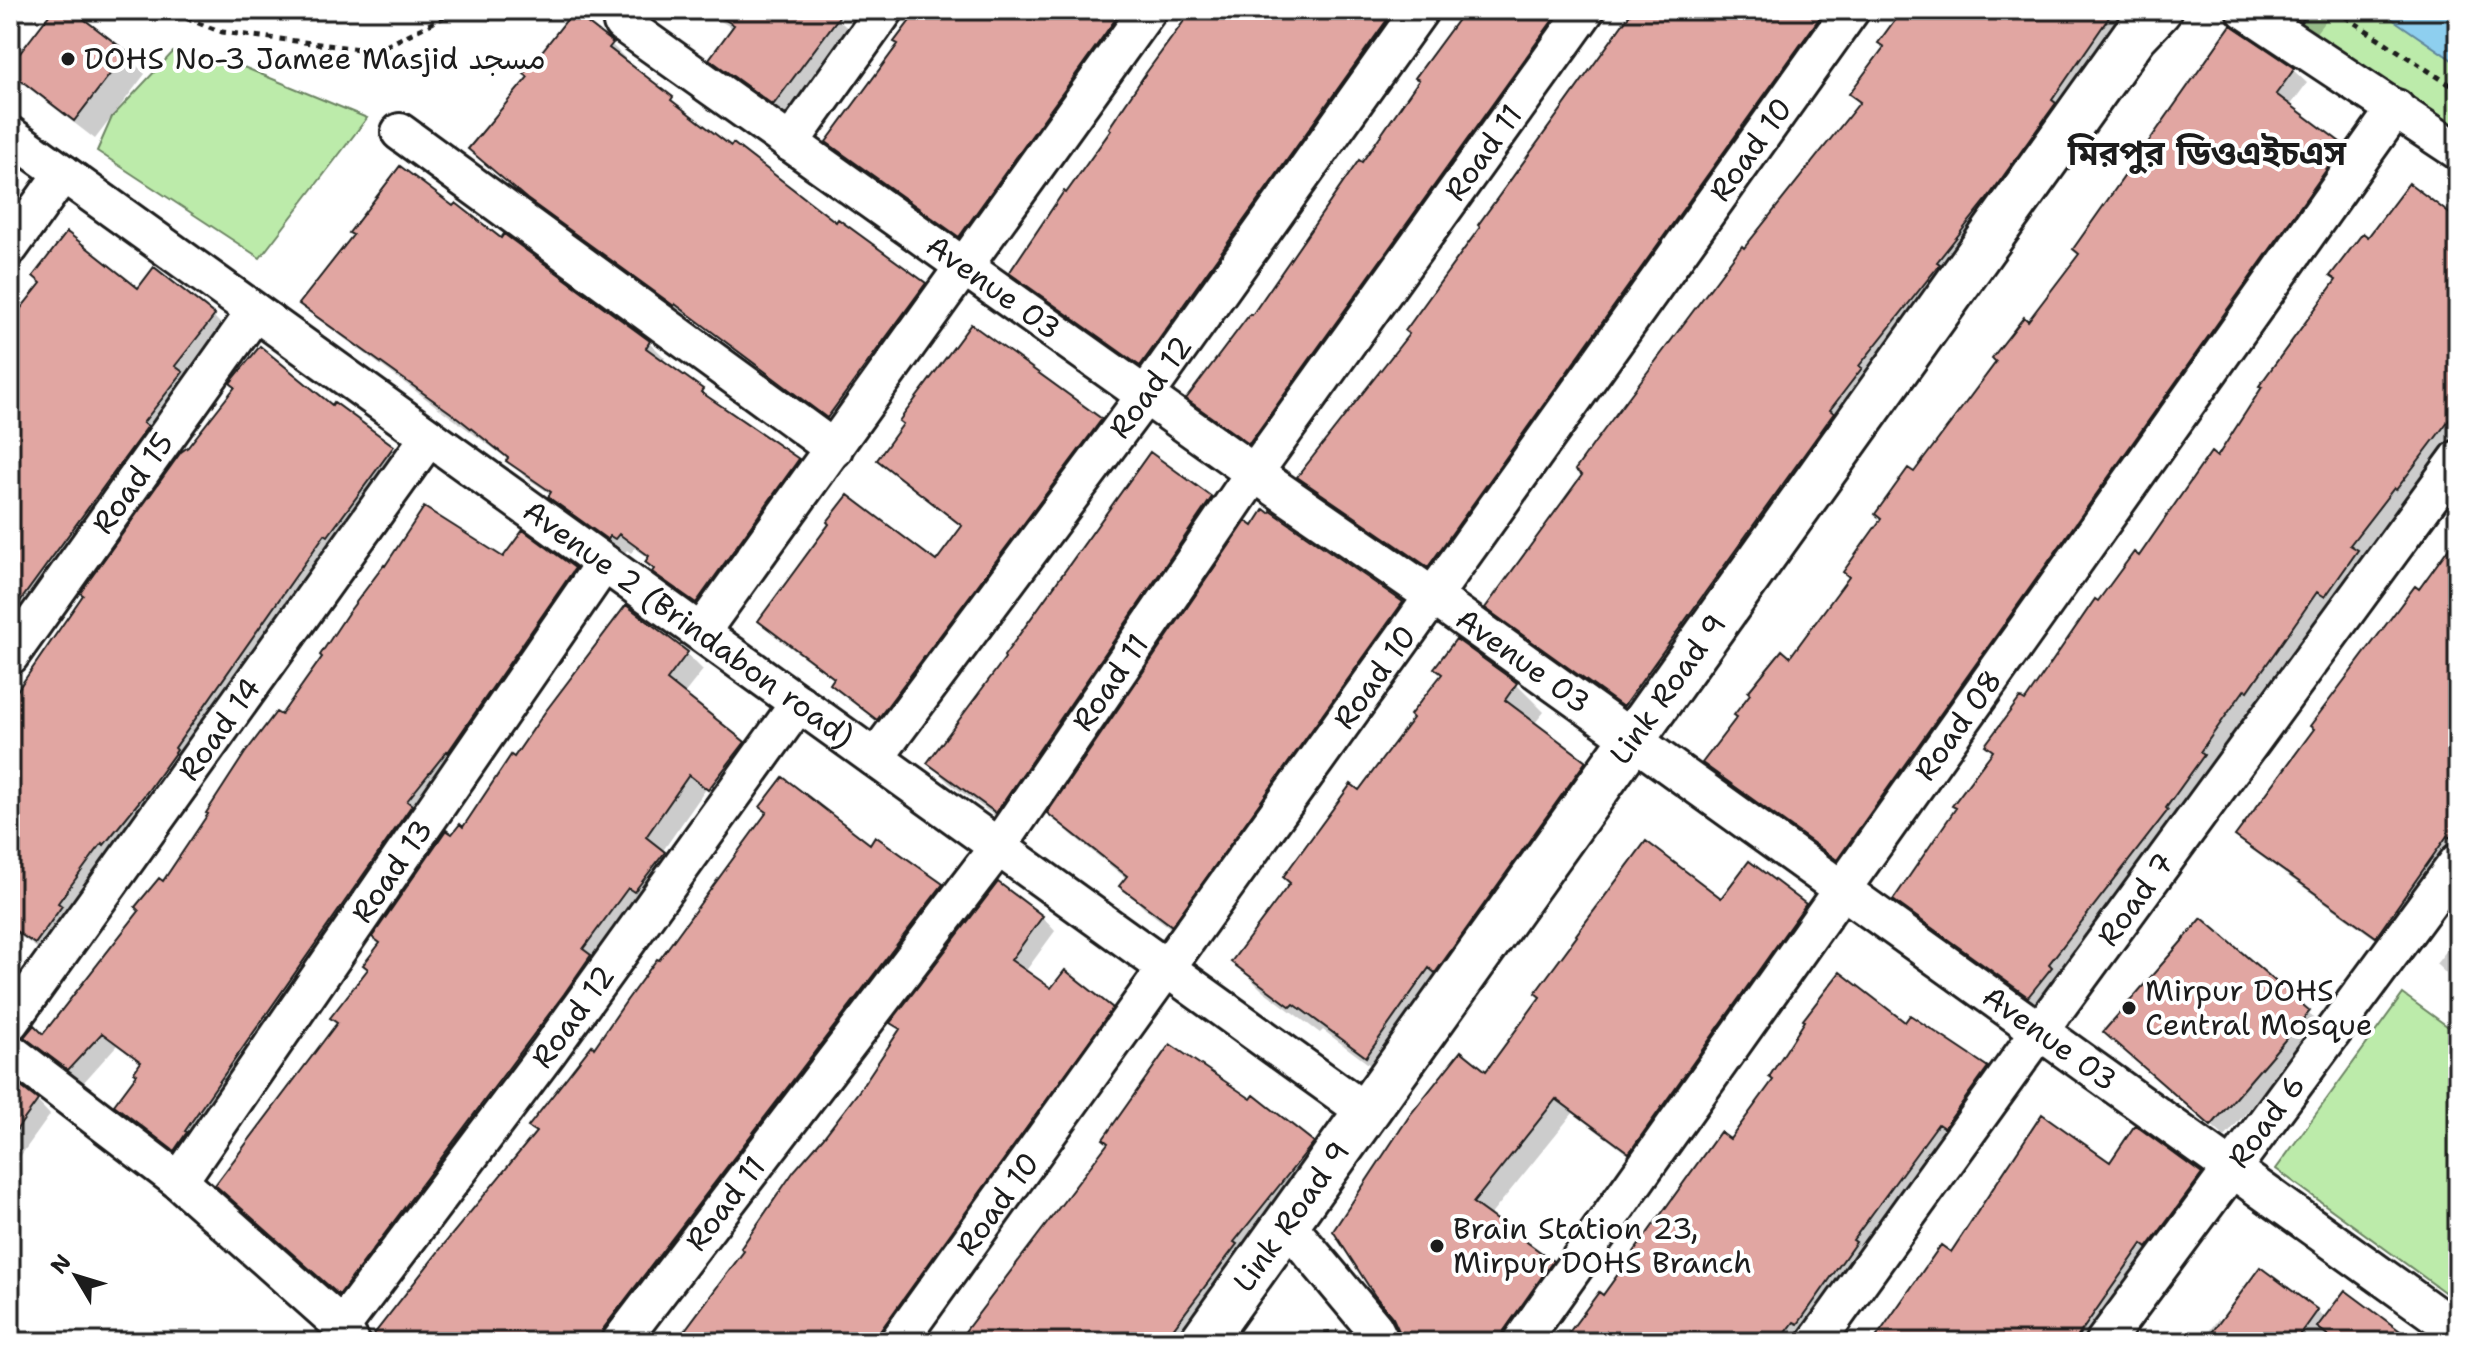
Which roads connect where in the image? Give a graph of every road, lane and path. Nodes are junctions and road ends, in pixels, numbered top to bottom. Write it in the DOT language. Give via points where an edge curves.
graph roads {
  1 [pos="164,10"];
  2 [pos="458,10"];
  3 [pos="885,10"];
  4 [pos="1148,10"];
  5 [pos="1420,10"];
  6 [pos="1586,10"];
  7 [pos="1851,10"];
  8 [pos="2245,10"];
  9 [pos="2335,10"];
  10 [pos="2147,18"];
  11 [pos="622,23"];
  12 [pos="2458,90"];
  13 [pos="2396,108"];
  14 [pos="400,132"];
  15 [pos="10,135"];
  16 [pos="790,143"];
  17 [pos="2458,151"];
  18 [pos="63,173"];
  19 [pos="10,247"];
  20 [pos="964,267"];
  21 [pos="255,312"];
  22 [pos="1145,396"];
  23 [pos="429,437"];
  24 [pos="834,449"];
  25 [pos="2458,459"];
  26 [pos="1254,473"];
  27 [pos="604,563"];
  28 [pos="1431,595"];
  29 [pos="701,632"];
  30 [pos="10,656"];
  31 [pos="799,703"];
  32 [pos="1631,740"];
  33 [pos="875,758"];
  34 [pos="998,847"];
  35 [pos="2458,862"];
  36 [pos="1841,890"];
  37 [pos="1169,969"];
  38 [pos="10,1022"];
  39 [pos="2039,1032"];
  40 [pos="10,1052"];
  41 [pos="1366,1112"];
  42 [pos="2231,1170"];
  43 [pos="179,1181"];
  44 [pos="1286,1223"];
  45 [pos="2445,1332"];
  46 [pos="346,1334"];
  47 [pos="620,1342"];
  48 [pos="898,1342"];
  49 [pos="1202,1342"];
  50 [pos="1381,1342"];
  51 [pos="1521,1342"];
  52 [pos="1816,1342"];
  53 [pos="2104,1342"];
  1 -- 2 [label="path" via="222,32 376,51"];
  3 -- 16 [label="street"];
  4 -- 20 [label="street"];
  5 -- 22 [label="street, Road 12"];
  6 -- 26 [label="street, Road 11"];
  7 -- 28 [label="street, Road 10"];
  8 -- 13 [label="street"];
  9 -- 12 [label="path"];
  10 -- 32 [label="main road, Link Road 9"];
  11 -- 16 [label="street, Avenue 03"];
  13 -- 17 [label="street"];
  13 -- 36 [label="street, Road 08"];
  14 -- 24 [label="street"];
  15 -- 18 [label="street, Avenue 2 (Brindabon road)"];
  16 -- 20 [label="street, Avenue 03"];
  18 -- 19 [label="street"];
  18 -- 21 [label="street, Avenue 2 (Brindabon road)"];
  20 -- 22 [label="street, Avenue 03"];
  20 -- 24 [label="street"];
  21 -- 23 [label="street, Avenue 2 (Brindabon road)"];
  21 -- 30 [label="street, Road 15"];
  22 -- 26 [label="street, Avenue 03"];
  22 -- 33 [label="street, Road 12"];
  23 -- 27 [label="street, Avenue 2 (Brindabon road)"];
  23 -- 38 [label="street, Road 14"];
  24 -- 29 [label="street"];
  25 -- 39 [label="street, Road 7"];
  26 -- 28 [label="street, Avenue 03"];
  26 -- 34 [label="street, Road 11"];
  27 -- 29 [label="street, Avenue 2 (Brindabon road)"];
  27 -- 43 [label="street, Road 13"];
  28 -- 32 [label="street, Avenue 03"];
  28 -- 37 [label="street, Road 10"];
  29 -- 31 [label="street, Avenue 2 (Brindabon road)"];
  31 -- 33 [label="street, Avenue 2 (Brindabon road)"];
  31 -- 46 [label="street, Road 12"];
  32 -- 36 [label="street, Avenue 03"];
  32 -- 41 [label="main road, Link Road 9"];
  33 -- 34 [label="street, Avenue 2 (Brindabon road)"];
  34 -- 37 [label="street, Avenue 2 (Brindabon road)"];
  34 -- 47 [label="street, Road 11"];
  35 -- 42 [label="street, Road 6"];
  36 -- 39 [label="street, Avenue 03"];
  36 -- 51 [label="street, Road 08"];
  37 -- 41 [label="street, Avenue 2 (Brindabon road)"];
  37 -- 48 [label="street, Road 10"];
  39 -- 42 [label="street, Avenue 03"];
  39 -- 52 [label="street, Road 7"];
  40 -- 43 [label="street"];
  41 -- 44 [label="main road, Link Road 9"];
  42 -- 45 [label="street, Avenue 03"];
  42 -- 53 [label="street, Road 6"];
  43 -- 46 [label="street"];
  44 -- 49 [label="main road, Link Road 9"];
  44 -- 50 [label="street"];
}
